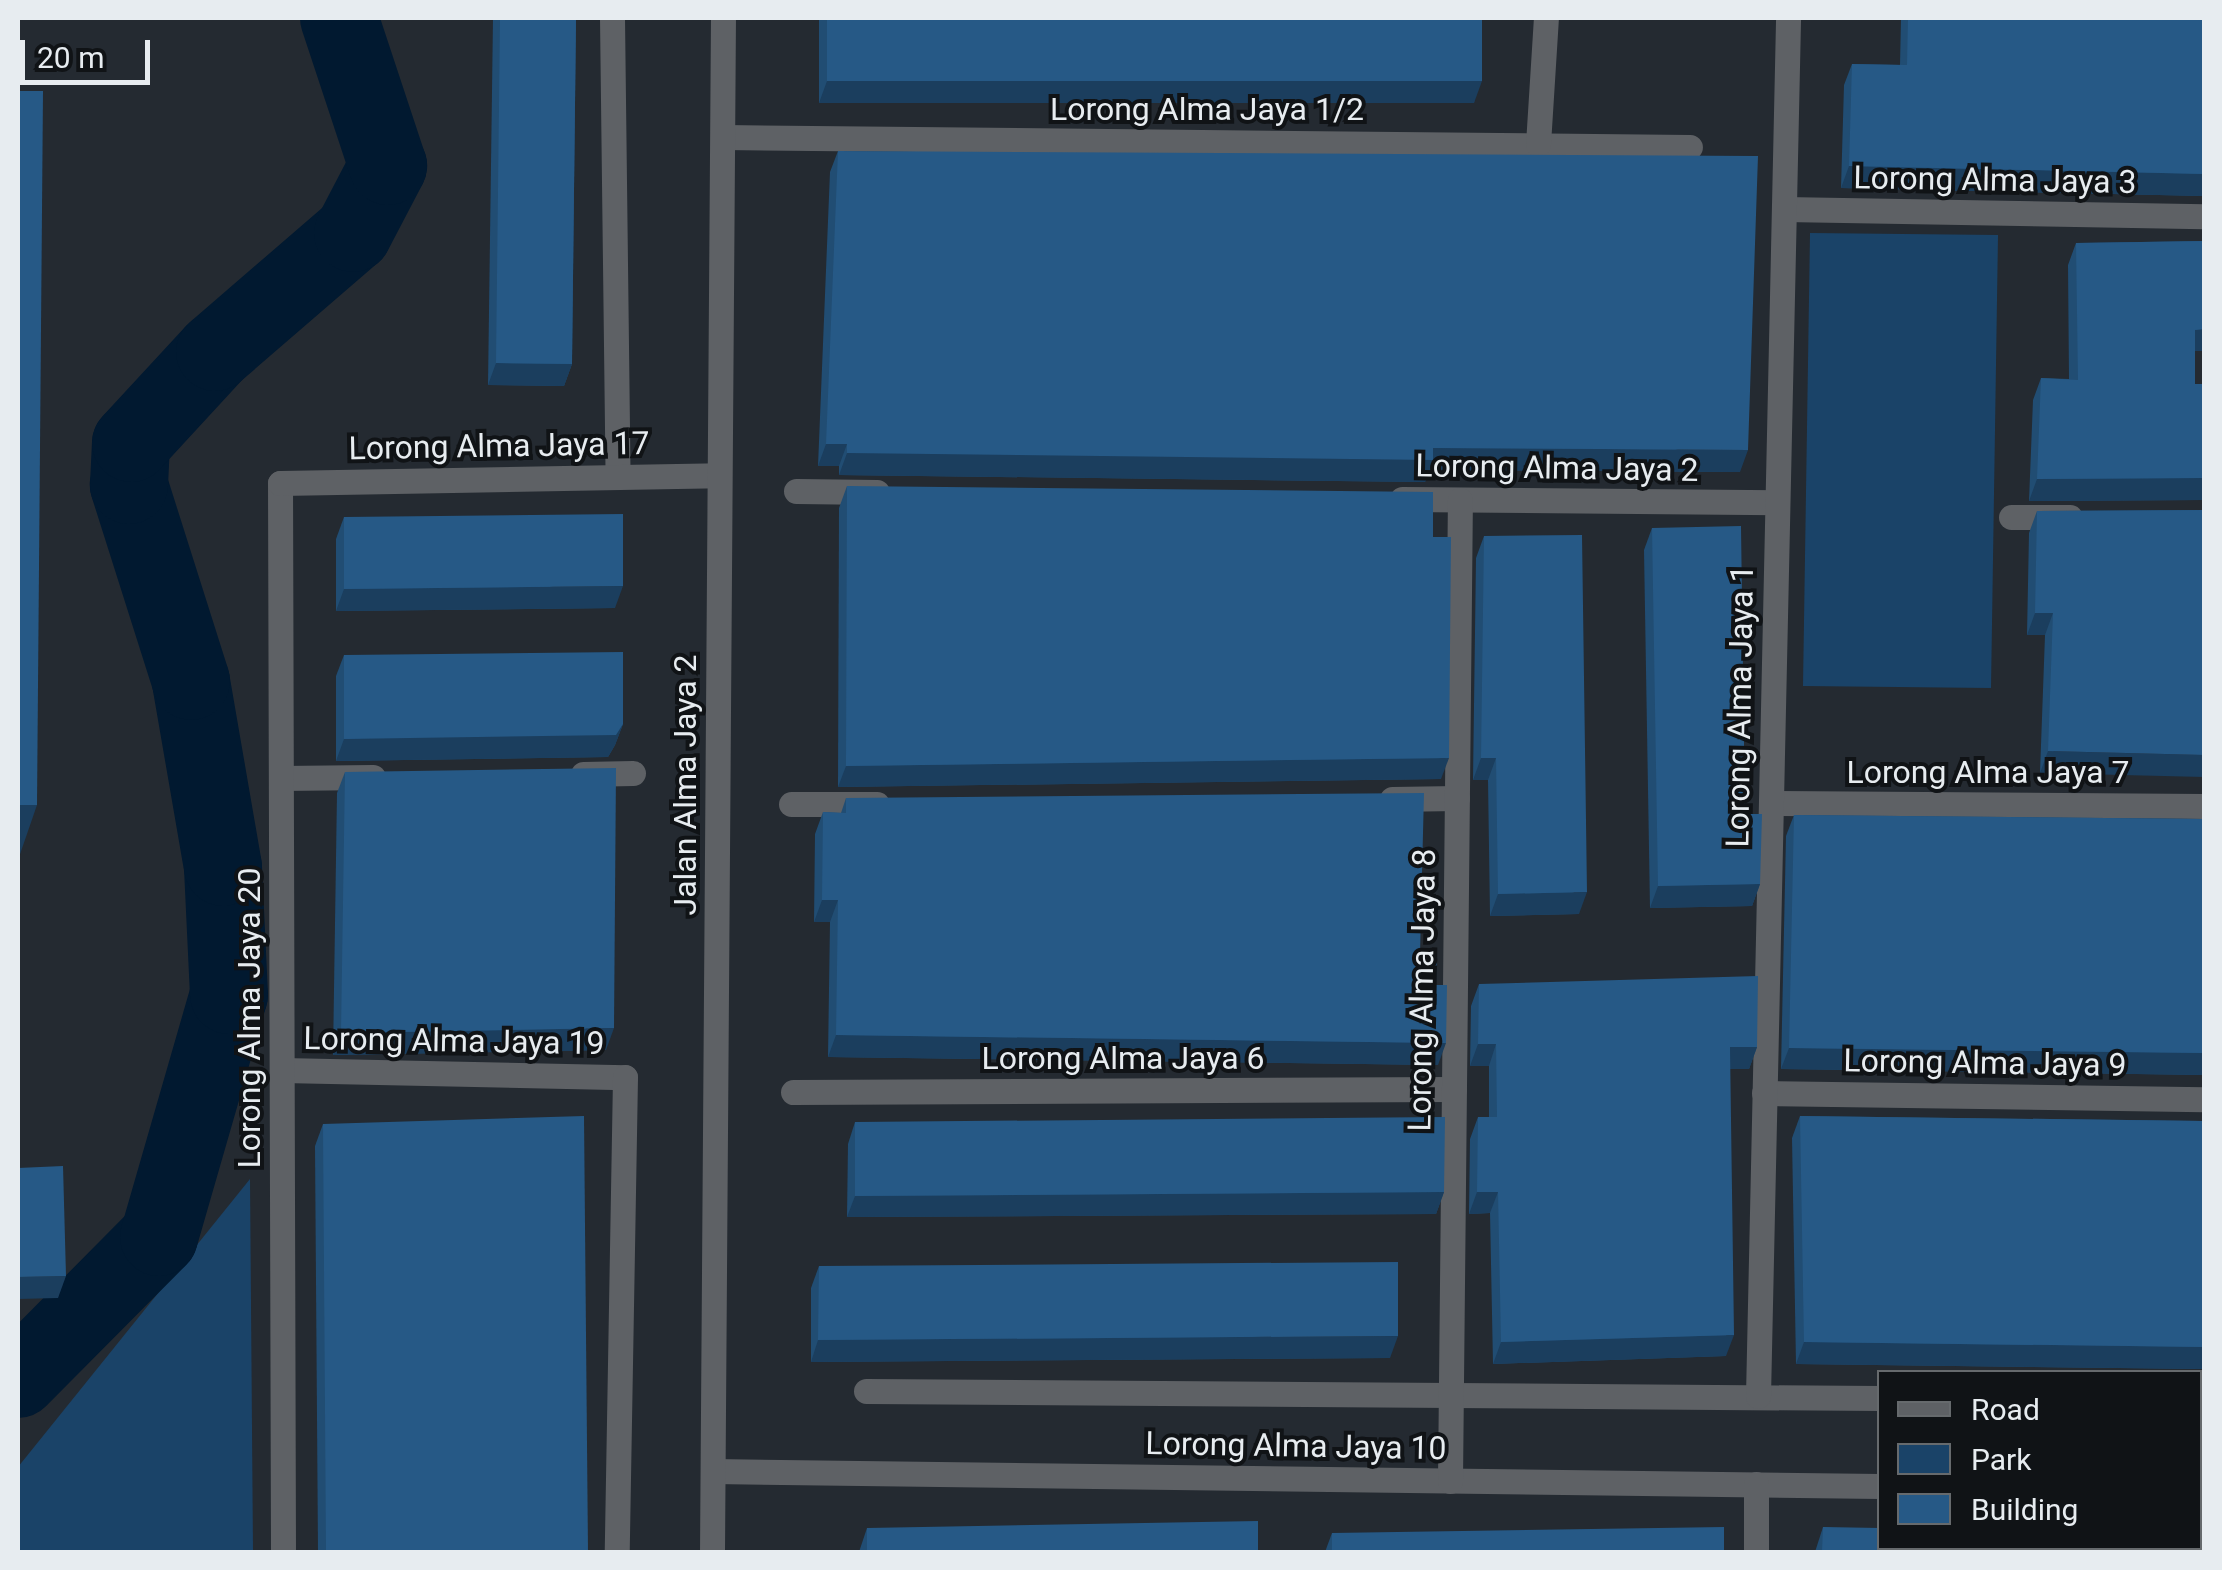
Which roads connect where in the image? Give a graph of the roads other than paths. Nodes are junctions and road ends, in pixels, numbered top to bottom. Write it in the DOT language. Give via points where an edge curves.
graph roads {
  1 [pos="612,18"];
  2 [pos="723,18"];
  3 [pos="1546,18"];
  4 [pos="1788,18"];
  5 [pos="722,137"];
  6 [pos="1538,144"];
  7 [pos="1690,147"];
  8 [pos="1784,209"];
  9 [pos="2204,216"];
  10 [pos="719,474"];
  11 [pos="618,476"];
  12 [pos="280,483"];
  13 [pos="796,491"];
  14 [pos="913,492"];
  15 [pos="1382,499"];
  16 [pos="1460,500"];
  17 [pos="1777,502"];
  18 [pos="2108,516"];
  19 [pos="2011,517"];
  20 [pos="555,774"];
  21 [pos="634,774"];
  22 [pos="398,776"];
  23 [pos="281,778"];
  24 [pos="1456,798"];
  25 [pos="1359,799"];
  26 [pos="909,803"];
  27 [pos="1770,803"];
  28 [pos="791,804"];
  29 [pos="2204,806"];
  30 [pos="282,1070"];
  31 [pos="1454,1088"];
  32 [pos="793,1092"];
  33 [pos="1764,1092"];
  34 [pos="2204,1099"];
  35 [pos="866,1392"];
  36 [pos="1451,1393"];
  37 [pos="1758,1396"];
  38 [pos="1877,1398"];
  39 [pos="712,1471"];
  40 [pos="1450,1481"];
  41 [pos="1756,1484"];
  42 [pos="1877,1486"];
  43 [pos="283,1552"];
  44 [pos="616,1552"];
  45 [pos="712,1552"];
  46 [pos="1756,1552"];
  1 -- 11 [label="street"];
  2 -- 5 [label="street, Jalan Alma Jaya 2"];
  3 -- 6 [label="street"];
  4 -- 8 [label="street, Lorong Alma Jaya 1"];
  5 -- 6 [label="street, Lorong Alma Jaya 1/2"];
  5 -- 10 [label="street, Jalan Alma Jaya 2"];
  6 -- 7 [label="street, Lorong Alma Jaya 1/2"];
  8 -- 9 [label="street, Lorong Alma Jaya 3"];
  8 -- 17 [label="street, Lorong Alma Jaya 1"];
  10 -- 11 [label="street, Lorong Alma Jaya 17"];
  10 -- 39 [label="street, Jalan Alma Jaya 2"];
  11 -- 12 [label="street, Lorong Alma Jaya 17"];
  12 -- 23 [label="street, Lorong Alma Jaya 20"];
  13 -- 14 [label="street"];
  15 -- 16 [label="street, Lorong Alma Jaya 2"];
  16 -- 17 [label="street, Lorong Alma Jaya 2"];
  16 -- 24 [label="street, Lorong Alma Jaya 8"];
  17 -- 27 [label="street, Lorong Alma Jaya 1"];
  18 -- 19 [label="street"];
  20 -- 21 [label="street"];
  22 -- 23 [label="street"];
  23 -- 30 [label="street, Lorong Alma Jaya 20"];
  24 -- 25 [label="street"];
  24 -- 31 [label="street, Lorong Alma Jaya 8"];
  26 -- 28 [label="street"];
  27 -- 29 [label="street, Lorong Alma Jaya 7"];
  27 -- 33 [label="street, Lorong Alma Jaya 1"];
  30 -- 43 [label="street, Lorong Alma Jaya 20"];
  30 -- 44 [label="street, Lorong Alma Jaya 19" via="625,1078"];
  31 -- 32 [label="street, Lorong Alma Jaya 6"];
  31 -- 36 [label="street, Lorong Alma Jaya 8"];
  33 -- 34 [label="street, Lorong Alma Jaya 9"];
  33 -- 37 [label="street, Lorong Alma Jaya 1"];
  35 -- 36 [label="street, Lorong Alma Jaya 10"];
  36 -- 37 [label="street, Lorong Alma Jaya 10"];
  36 -- 40 [label="street, Lorong Alma Jaya 8"];
  37 -- 38 [label="street, Lorong Alma Jaya 10"];
  39 -- 40 [label="street, Lorong Alma Jaya 10"];
  39 -- 45 [label="street, Jalan Alma Jaya 2"];
  40 -- 41 [label="street, Lorong Alma Jaya 10"];
  41 -- 42 [label="street, Lorong Alma Jaya 10"];
  41 -- 46 [label="street"];
}
